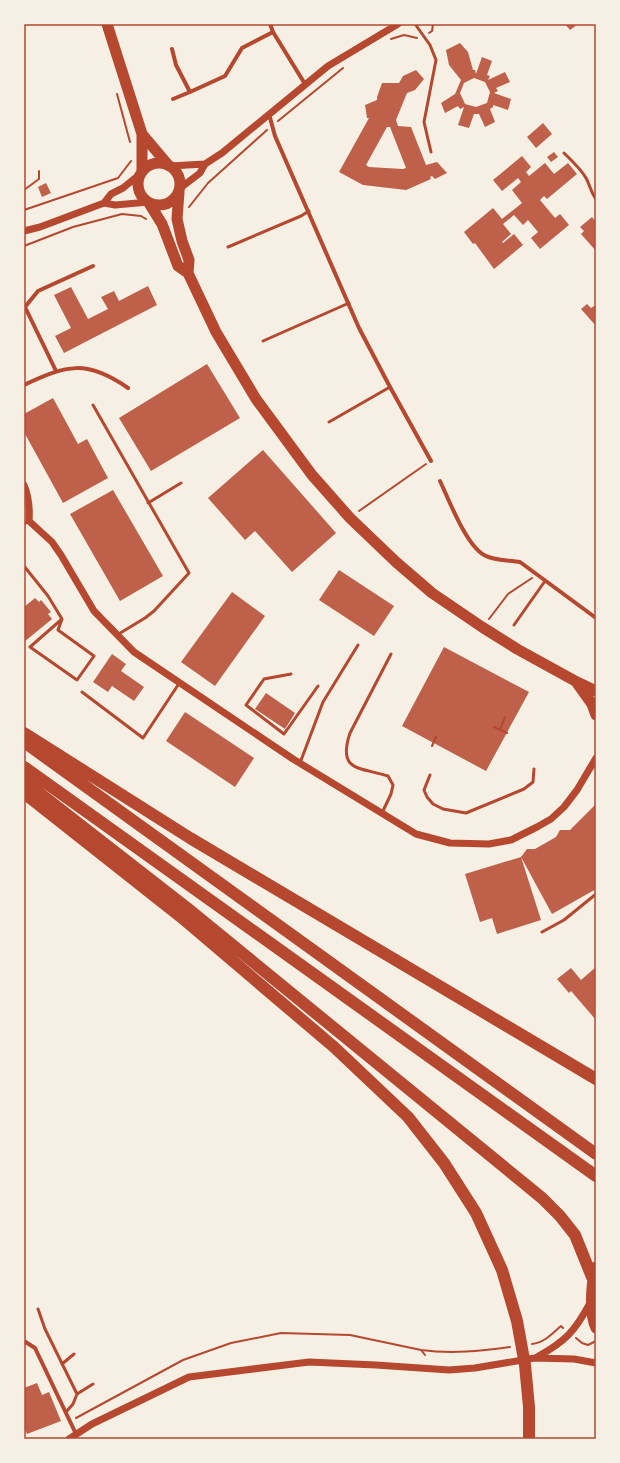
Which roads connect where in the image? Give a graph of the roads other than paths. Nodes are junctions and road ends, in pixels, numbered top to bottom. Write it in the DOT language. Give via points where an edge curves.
graph roads {
  1 [pos="107,24"];
  2 [pos="270,24"];
  3 [pos="398,24"];
  4 [pos="415,24"];
  5 [pos="273,32"];
  6 [pos="172,49"];
  7 [pos="306,84"];
  8 [pos="190,92"];
  9 [pos="173,99"];
  10 [pos="269,114"];
  11 [pos="142,134"];
  12 [pos="431,152"];
  13 [pos="564,153"];
  14 [pos="205,164"];
  15 [pos="170,166"];
  16 [pos="140,173"];
  17 [pos="179,190"];
  18 [pos="596,199"];
  19 [pos="104,203"];
  20 [pos="149,203"];
  21 [pos="309,211"];
  22 [pos="24,231"];
  23 [pos="228,247"];
  24 [pos="93,266"];
  25 [pos="188,273"];
  26 [pos="349,303"];
  27 [pos="263,341"];
  28 [pos="56,371"];
  29 [pos="24,385"];
  30 [pos="390,387"];
  31 [pos="128,388"];
  32 [pos="93,405"];
  33 [pos="329,422"];
  34 [pos="430,461"];
  35 [pos="440,482"];
  36 [pos="181,484"];
  37 [pos="24,485"];
  38 [pos="148,503"];
  39 [pos="27,523"];
  40 [pos="24,566"];
  41 [pos="28,572"];
  42 [pos="24,575"];
  43 [pos="545,581"];
  44 [pos="596,618"];
  45 [pos="62,619"];
  46 [pos="514,625"];
  47 [pos="117,635"];
  48 [pos="358,645"];
  49 [pos="391,654"];
  50 [pos="291,674"];
  51 [pos="180,682"];
  52 [pos="576,682"];
  53 [pos="318,686"];
  54 [pos="596,691"];
  55 [pos="82,692"];
  56 [pos="596,715"];
  57 [pos="24,733"];
  58 [pos="24,742"];
  59 [pos="596,758"];
  60 [pos="300,763"];
  61 [pos="594,766"];
  62 [pos="24,767"];
  63 [pos="534,769"];
  64 [pos="430,775"];
  65 [pos="24,781"];
  66 [pos="24,793"];
  67 [pos="382,813"];
  68 [pos="596,894"];
  69 [pos="542,932"];
  70 [pos="596,1079"];
  71 [pos="596,1154"];
  72 [pos="596,1176"];
  73 [pos="594,1272"];
  74 [pos="592,1300"];
  75 [pos="38,1310"];
  76 [pos="596,1328"];
  77 [pos="24,1341"];
  78 [pos="74,1354"];
  79 [pos="535,1358"];
  80 [pos="596,1363"];
  81 [pos="62,1364"];
  82 [pos="93,1384"];
  83 [pos="77,1394"];
  84 [pos="66,1412"];
  85 [pos="76,1434"];
  86 [pos="69,1439"];
  87 [pos="529,1439"];
  1 -- 11 [label="highway"];
  2 -- 5 [label="street"];
  3 -- 7 [label="street" via="328,66"];
  4 -- 12 [label="lane" via="430,45 436,60 424,122"];
  5 -- 7 [label="street"];
  5 -- 8 [label="street" via="242,48 225,76"];
  6 -- 8 [label="street" via="176,65"];
  7 -- 10 [label="street"];
  8 -- 9 [label="street"];
  10 -- 14 [label="street"];
  10 -- 21 [label="street" via="275,136"];
  11 -- 15 [label="highway"];
  11 -- 16 [label="highway"];
  13 -- 18 [label="lane" via="586,178"];
  14 -- 15 [label="street"];
  14 -- 17 [label="street" via="200,173"];
  15 -- 16 [label="highway" via="157,163 146,167"];
  15 -- 17 [label="highway" via="178,176"];
  16 -- 19 [label="street" via="123,188 111,194"];
  16 -- 20 [label="highway" via="138,188"];
  17 -- 20 [label="highway" via="170,202 156,205"];
  17 -- 25 [label="highway" via="178,219 188,260"];
  19 -- 20 [label="street"];
  19 -- 22 [label="street"];
  20 -- 25 [label="highway" via="162,224 178,266"];
  21 -- 23 [label="lane"];
  21 -- 26 [label="street"];
  24 -- 28 [label="street" via="38,291 25,307"];
  25 -- 52 [label="highway" via="216,332 256,399 312,476 350,518 432,593 482,628"];
  26 -- 27 [label="lane"];
  26 -- 30 [label="street"];
  28 -- 29 [label="street"];
  28 -- 31 [label="street" via="81,368 102,373"];
  30 -- 33 [label="lane"];
  30 -- 34 [label="street"];
  32 -- 38 [label="lane"];
  35 -- 43 [label="street" via="462,527 483,555 493,559 520,562"];
  36 -- 38 [label="lane"];
  37 -- 39 [label="street" via="30,507"];
  38 -- 47 [label="lane" via="189,573 154,611"];
  39 -- 47 [label="street" via="52,542 94,610"];
  40 -- 41 [label="lane"];
  41 -- 42 [label="lane"];
  41 -- 45 [label="lane" via="48,596"];
  43 -- 44 [label="street"];
  43 -- 46 [label="lane"];
  45 -- 45 [label="lane" via="58,630 94,656 77,680 30,647"];
  47 -- 51 [label="street" via="134,652"];
  48 -- 60 [label="lane" via="323,702"];
  49 -- 67 [label="lane" via="350,733 346,755 349,763 360,770 388,776 393,785"];
  50 -- 53 [label="lane" via="264,679 246,705 284,734"];
  51 -- 55 [label="lane" via="143,738"];
  51 -- 60 [label="street"];
  52 -- 54 [label="highway"];
  52 -- 56 [label="highway" via="592,704"];
  57 -- 70 [label="highway" via="190,838"];
  58 -- 71 [label="highway"];
  59 -- 61 [label="street"];
  60 -- 67 [label="street"];
  61 -- 67 [label="street" via="564,807 537,827 511,840 489,844 450,843 416,834"];
  62 -- 72 [label="highway"];
  63 -- 64 [label="lane" via="533,782 524,789 466,813 443,809 433,804 424,790"];
  65 -- 73 [label="highway" via="187,908 542,1198 575,1235"];
  66 -- 87 [label="highway" via="181,917 334,1047 408,1117 444,1163 476,1213 502,1270 517,1321 525,1365"];
  68 -- 69 [label="lane" via="564,920"];
  73 -- 74 [label="highway"];
  74 -- 76 [label="highway"];
  74 -- 79 [label="street" via="571,1334"];
  75 -- 81 [label="lane"];
  77 -- 84 [label="street" via="36,1348"];
  78 -- 81 [label="lane"];
  79 -- 80 [label="street" via="574,1359"];
  79 -- 85 [label="street" via="449,1370 309,1362 189,1377"];
  81 -- 83 [label="lane"];
  82 -- 83 [label="lane"];
  83 -- 84 [label="lane"];
  84 -- 85 [label="street"];
  85 -- 86 [label="street"];
}
